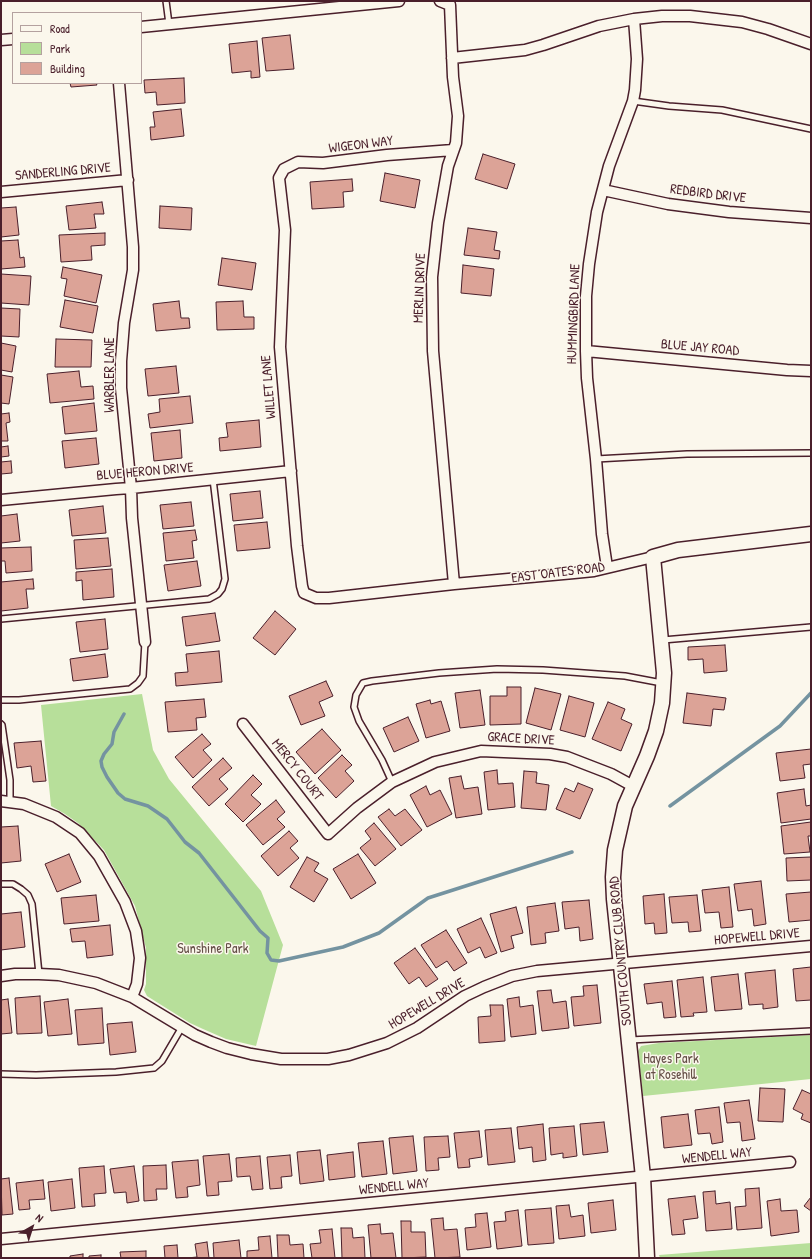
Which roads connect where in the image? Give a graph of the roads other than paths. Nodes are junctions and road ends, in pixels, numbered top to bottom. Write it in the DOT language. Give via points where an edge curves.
graph roads {
  1 [pos="166,1"];
  2 [pos="399,1"];
  3 [pos="440,1"];
  4 [pos="634,19"];
  5 [pos="169,24"];
  6 [pos="142,27"];
  7 [pos="12,39"];
  8 [pos="1,40"];
  9 [pos="811,44"];
  10 [pos="452,58"];
  11 [pos="119,84"];
  12 [pos="633,101"];
  13 [pos="811,129"];
  14 [pos="453,150"];
  15 [pos="279,178"];
  16 [pos="128,180"];
  17 [pos="602,190"];
  18 [pos="1,192"];
  19 [pos="811,218"];
  20 [pos="586,352"];
  21 [pos="811,371"];
  22 [pos="811,453"];
  23 [pos="596,459"];
  24 [pos="291,472"];
  25 [pos="213,480"];
  26 [pos="132,488"];
  27 [pos="1,500"];
  28 [pos="811,534"];
  29 [pos="653,557"];
  30 [pos="607,567"];
  31 [pos="454,584"];
  32 [pos="304,593"];
  33 [pos="142,605"];
  34 [pos="1,619"];
  35 [pos="811,628"];
  36 [pos="661,640"];
  37 [pos="145,642"];
  38 [pos="663,683"];
  39 [pos="1,700"];
  40 [pos="1,724"];
  41 [pos="243,724"];
  42 [pos="392,782"];
  43 [pos="633,786"];
  44 [pos="5,801"];
  45 [pos="328,834"];
  46 [pos="1,884"];
  47 [pos="811,946"];
  48 [pos="621,964"];
  49 [pos="39,974"];
  50 [pos="1,976"];
  51 [pos="132,997"];
  52 [pos="182,1027"];
  53 [pos="811,1031"];
  54 [pos="629,1040"];
  55 [pos="1,1074"];
  56 [pos="790,1162"];
  57 [pos="643,1177"];
  58 [pos="1,1239"];
  59 [pos="647,1258"];
  1 -- 5 [label="lane"];
  2 -- 5 [label="street"];
  3 -- 10 [label="street, MERLIN DRIVE" via="450,5"];
  4 -- 9 [label="street" via="690,16 742,22"];
  4 -- 10 [label="street" via="599,26 525,50"];
  4 -- 12 [label="street, HUMMINGBIRD LANE" via="637,73"];
  5 -- 6 [label="street"];
  7 -- 8 [label="street"];
  10 -- 14 [label="street, MERLIN DRIVE" via="458,116"];
  11 -- 16 [label="street, WARBLER LANE"];
  12 -- 13 [label="lane" via="722,110"];
  12 -- 17 [label="street, HUMMINGBIRD LANE"];
  14 -- 15 [label="street, WIGEON WAY" via="323,163 298,162 284,169"];
  14 -- 31 [label="street, MERLIN DRIVE" via="448,166 432,277 433,351"];
  15 -- 24 [label="street, WILLET LANE" via="285,230 280,347"];
  16 -- 18 [label="street, SANDERLING DRIVE"];
  16 -- 26 [label="street, WARBLER LANE" via="133,270 124,323 121,388"];
  17 -- 19 [label="street, REDBIRD DRIVE" via="683,206"];
  17 -- 20 [label="street, HUMMINGBIRD LANE" via="589,264"];
  20 -- 21 [label="street, BLUE JAY ROAD"];
  20 -- 23 [label="street, HUMMINGBIRD LANE"];
  22 -- 23 [label="lane" via="687,454"];
  23 -- 30 [label="street, HUMMINGBIRD LANE"];
  24 -- 25 [label="street, BLUE HERON DRIVE"];
  24 -- 32 [label="street, WILLET LANE" via="299,568"];
  25 -- 26 [label="street, BLUE HERON DRIVE"];
  25 -- 33 [label="lane" via="225,579 222,589 209,599"];
  26 -- 27 [label="street, BLUE HERON DRIVE"];
  26 -- 33 [label="street, WARBLER LANE" via="132,518"];
  28 -- 29 [label="street, EAST OATES ROAD" via="678,550"];
  29 -- 30 [label="street, EAST OATES ROAD"];
  29 -- 36 [label="street, SOUTH COUNTRY CLUB ROAD"];
  30 -- 31 [label="street, EAST OATES ROAD" via="574,573"];
  31 -- 32 [label="street, EAST OATES ROAD" via="329,598 316,598"];
  33 -- 34 [label="lane"];
  33 -- 37 [label="street, WARBLER LANE"];
  35 -- 36 [label="lane"];
  36 -- 38 [label="street, SOUTH COUNTRY CLUB ROAD"];
  37 -- 39 [label="lane" via="143,676 130,689"];
  38 -- 42 [label="lane" via="625,676 497,669 372,680 363,683 356,695 354,706 359,722"];
  38 -- 43 [label="street, SOUTH COUNTRY CLUB ROAD" via="656,731"];
  40 -- 44 [label="lane" via="10,780"];
  41 -- 45 [label="street, MERCY COURT"];
  42 -- 43 [label="street, GRACE DRIVE" via="434,762 481,750 567,757 611,774"];
  42 -- 45 [label="street, GRACE DRIVE"];
  43 -- 48 [label="street, SOUTH COUNTRY CLUB ROAD" via="619,830 613,877"];
  44 -- 51 [label="street" via="24,804 68,825 91,845 102,861 125,902 136,931 140,958 137,984"];
  46 -- 49 [label="lane" via="13,884 21,889 28,895 32,904"];
  47 -- 48 [label="street, HOPEWELL DRIVE"];
  48 -- 52 [label="street, HOPEWELL DRIVE" via="537,971 512,976 465,996 417,1028 387,1043 328,1060 280,1059 251,1054 210,1042"];
  48 -- 54 [label="street, SOUTH COUNTRY CLUB ROAD"];
  49 -- 50 [label="street, HOPEWELL DRIVE"];
  49 -- 51 [label="street, HOPEWELL DRIVE" via="59,975 90,982"];
  51 -- 52 [label="street, HOPEWELL DRIVE"];
  52 -- 55 [label="lane" via="162,1061 154,1068 36,1075"];
  53 -- 54 [label="lane"];
  54 -- 57 [label="street, SOUTH COUNTRY CLUB ROAD"];
  56 -- 57 [label="street, WENDELL WAY"];
  57 -- 58 [label="street, WENDELL WAY"];
  57 -- 59 [label="street, SOUTH COUNTRY CLUB ROAD"];
}
